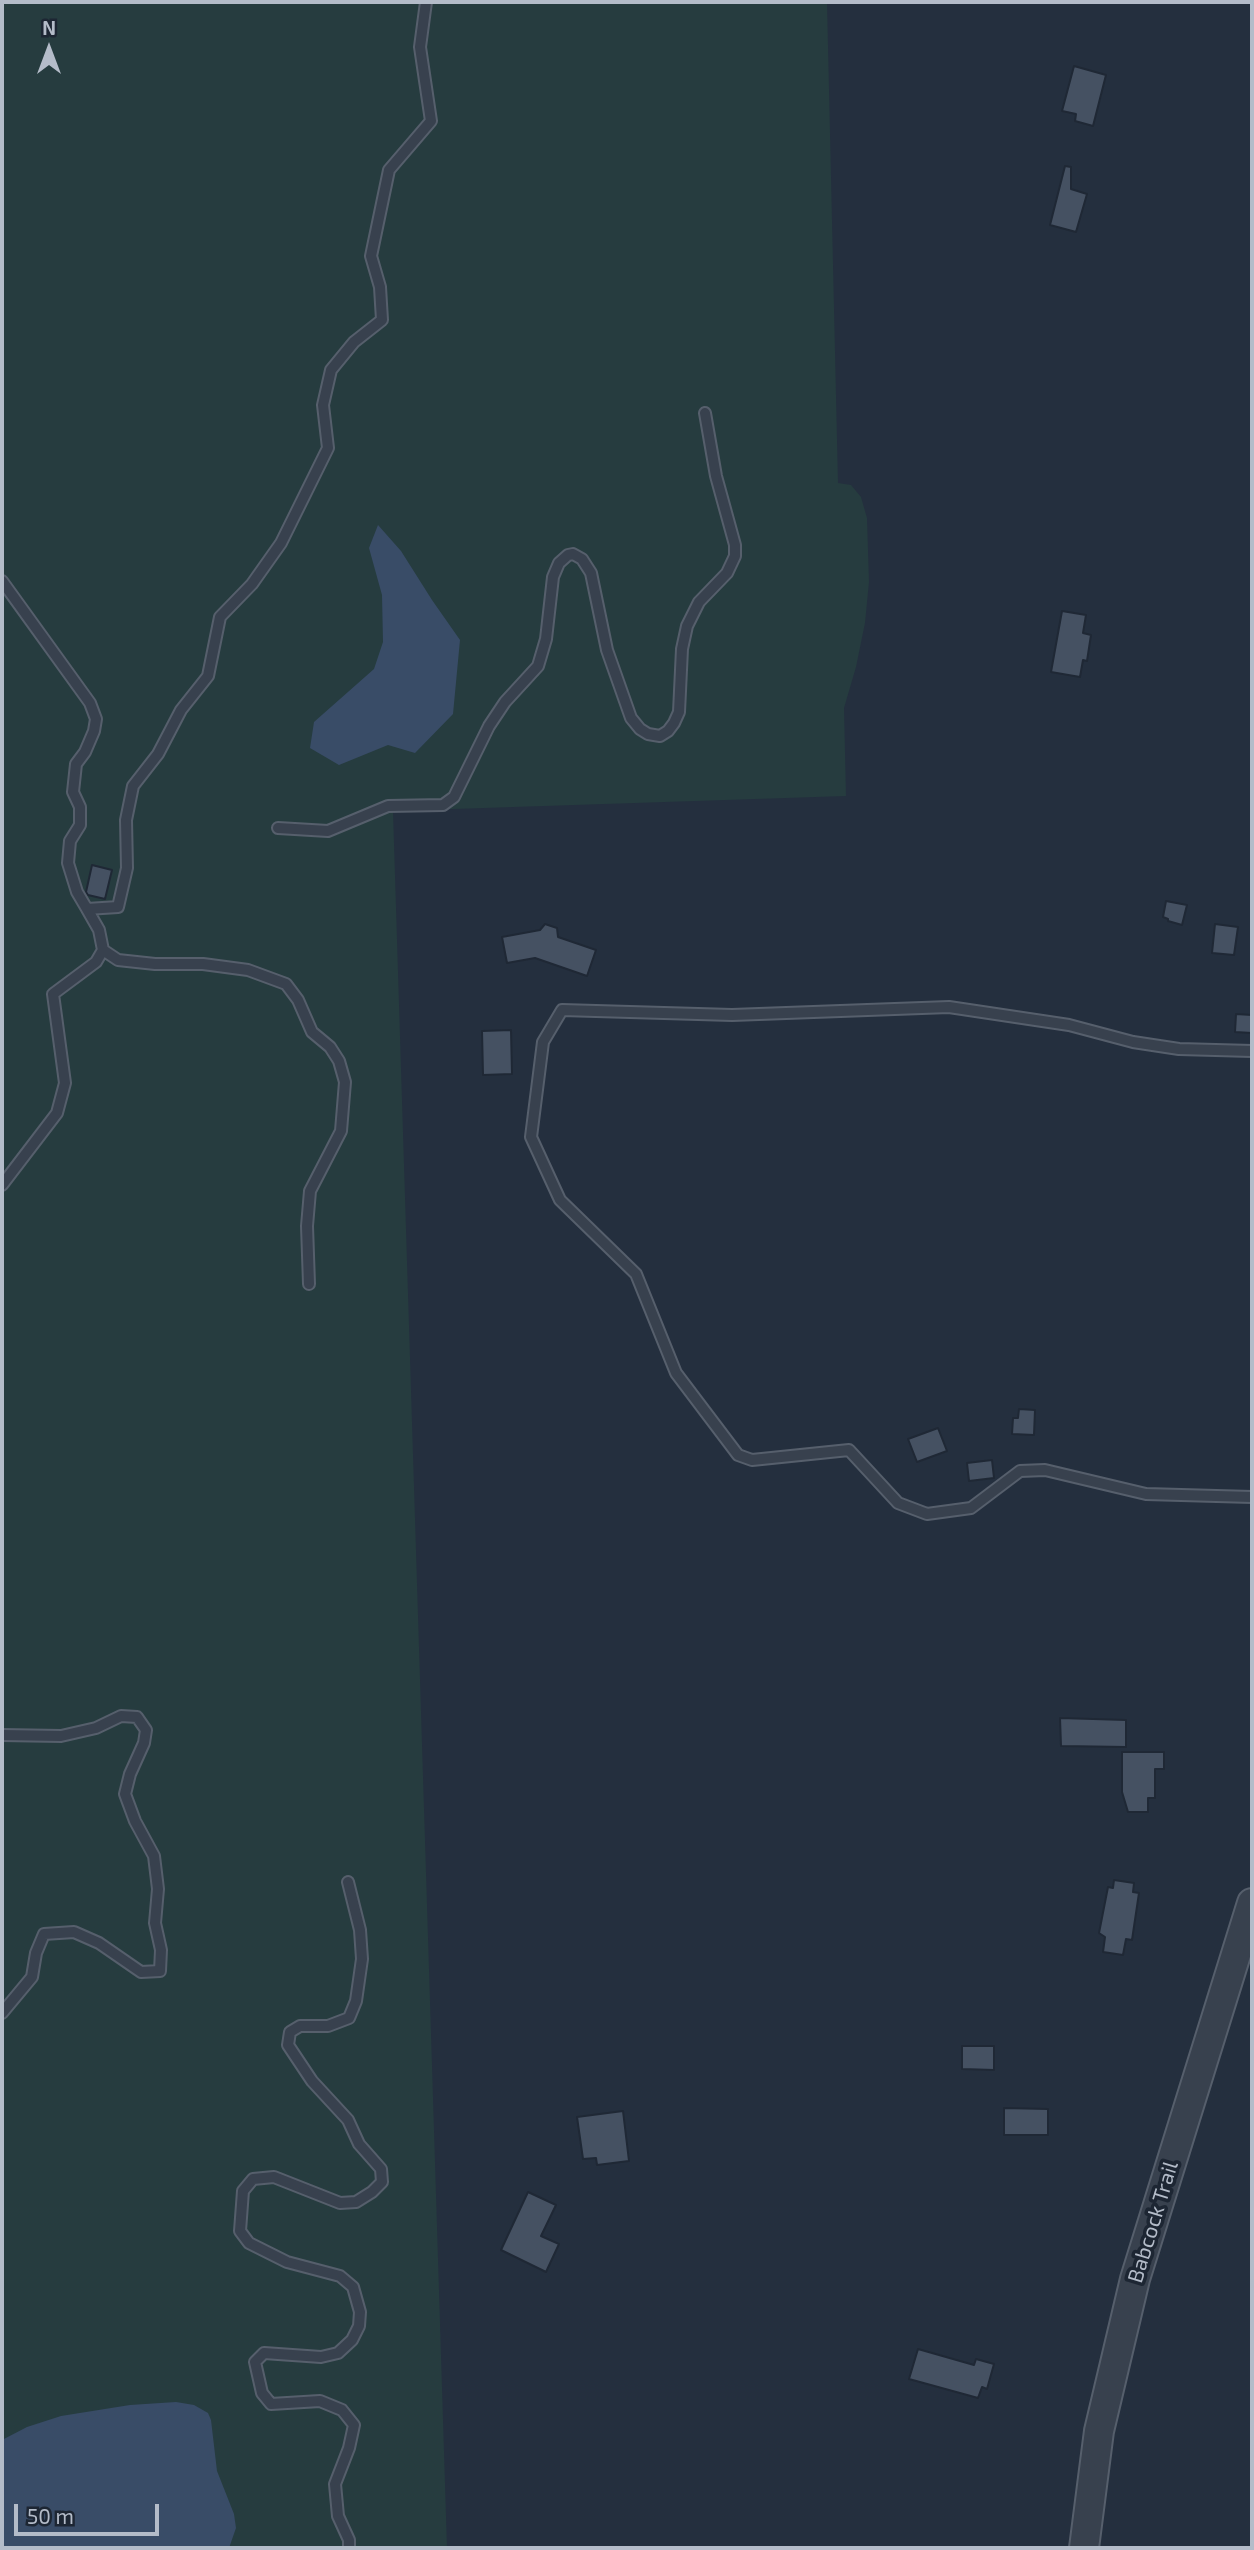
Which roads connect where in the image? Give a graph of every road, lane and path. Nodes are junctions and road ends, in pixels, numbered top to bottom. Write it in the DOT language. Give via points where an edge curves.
graph roads {
  1 [pos="426,2"];
  2 [pos="705,413"];
  3 [pos="2,581"];
  4 [pos="278,828"];
  5 [pos="87,909"];
  6 [pos="103,950"];
  7 [pos="1252,1051"];
  8 [pos="2,1185"];
  9 [pos="309,1284"];
  10 [pos="1252,1497"];
  11 [pos="2,1735"];
  12 [pos="348,1882"];
  13 [pos="1252,1903"];
  14 [pos="2,2013"];
  15 [pos="349,2548"];
  16 [pos="1084,2548"];
  1 -- 5 [label="lane" via="420,47 431,121 389,170 371,256 380,287 382,320 354,342 331,370 323,405 328,448 281,543 220,617 208,676 133,786 126,820 127,868 118,906"];
  2 -- 4 [label="lane" via="735,556 727,573 699,602 687,626 679,712 668,731 660,736 648,734 632,718 607,650 591,573 582,558 568,555 553,577 538,666 489,726 454,797 443,804 388,806 328,831"];
  3 -- 5 [label="lane" via="90,703 96,719 90,742 76,764 74,792 80,825 69,841 68,863"];
  5 -- 6 [label="lane" via="99,929"];
  6 -- 8 [label="lane" via="96,962 53,994 65,1083 57,1113"];
  6 -- 9 [label="lane" via="118,960 248,970 286,984 312,1032 339,1061 345,1082 341,1131 310,1191"];
  7 -- 10 [label="lane" via="1179,1049 1069,1025 949,1007 732,1015 562,1010 542,1042 531,1137 560,1200 636,1274 676,1374 738,1455 752,1460 849,1450 898,1503 927,1514 971,1508 1020,1471 1045,1470 1146,1494"];
  11 -- 14 [label="lane" via="61,1736 121,1716 137,1717 146,1730 144,1743 125,1794 154,1856 160,1950 160,1971 141,1972 74,1932 44,1934 32,1977"];
  12 -- 15 [label="lane" via="362,1959 356,2001 349,2018 328,2026 300,2026 290,2032 288,2045 312,2081 348,2120 359,2144 381,2169 382,2182 356,2202 340,2203 274,2177 253,2179 243,2191 240,2231 249,2243 287,2262 340,2276 353,2287 359,2326 338,2353 321,2357 264,2353 255,2362 262,2393 271,2403 320,2401 342,2410 354,2426 335,2484 338,2516"];
  13 -- 16 [label="street, Babcock Trail" via="1135,2279 1099,2431"];
}
